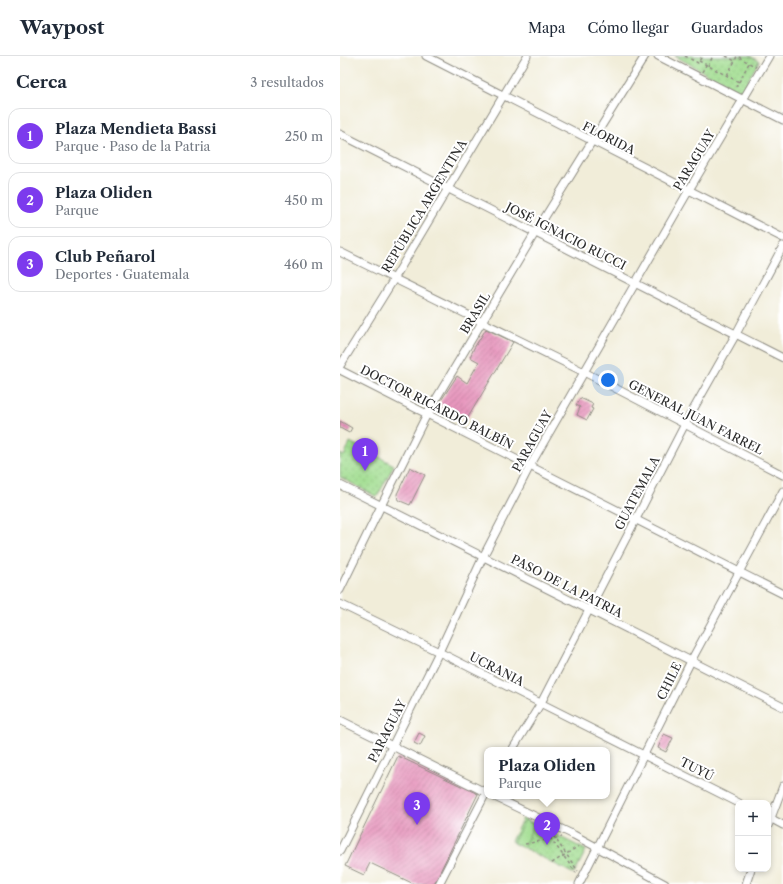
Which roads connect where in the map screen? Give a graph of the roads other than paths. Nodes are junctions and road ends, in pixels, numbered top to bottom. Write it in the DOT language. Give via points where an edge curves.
graph roads {
  1 [pos="426,56"];
  2 [pos="527,56"];
  3 [pos="645,56"];
  4 [pos="658,56"];
  5 [pos="769,56"];
  6 [pos="437,58"];
  7 [pos="502,95"];
  8 [pos="744,100"];
  9 [pos="783,120"];
  10 [pos="340,134"];
  11 [pos="592,141"];
  12 [pos="447,188"];
  13 [pos="689,190"];
  14 [pos="535,233"];
  15 [pos="783,238"];
  16 [pos="783,246"];
  17 [pos="340,252"];
  18 [pos="394,279"];
  19 [pos="635,283"];
  20 [pos="482,321"];
  21 [pos="736,334"];
  22 [pos="783,358"];
  23 [pos="340,366"];
  24 [pos="340,370"];
  25 [pos="584,372"];
  26 [pos="427,414"];
  27 [pos="685,424"];
  28 [pos="530,466"];
  29 [pos="783,475"];
  30 [pos="340,485"];
  31 [pos="783,491"];
  32 [pos="381,506"];
  33 [pos="635,519"];
  34 [pos="483,557"];
  35 [pos="739,572"];
  36 [pos="340,590"];
  37 [pos="783,594"];
  38 [pos="340,604"];
  39 [pos="589,609"];
  40 [pos="439,652"];
  41 [pos="691,661"];
  42 [pos="541,703"];
  43 [pos="783,707"];
  44 [pos="340,720"];
  45 [pos="392,746"];
  46 [pos="514,747"];
  47 [pos="644,755"];
  48 [pos="783,786"];
  49 [pos="484,791"];
  50 [pos="485,799"];
  51 [pos="500,799"];
  52 [pos="735,801"];
  53 [pos="771,816"];
  54 [pos="771,822"];
  55 [pos="783,825"];
  56 [pos="343,838"];
  57 [pos="598,848"];
  58 [pos="340,851"];
  59 [pos="750,872"];
  60 [pos="581,880"];
  61 [pos="440,884"];
  62 [pos="664,884"];
  63 [pos="746,884"];
  1 -- 6 [label="street, FLORIDA"];
  2 -- 7 [label="street, REPÚBLICA ARGENTINA"];
  3 -- 11 [label="street, BRASIL"];
  4 -- 8 [label="street"];
  5 -- 8 [label="street, PARAGUAY"];
  6 -- 7 [label="street, FLORIDA"];
  7 -- 11 [label="street, FLORIDA"];
  7 -- 12 [label="street, REPÚBLICA ARGENTINA"];
  8 -- 9 [label="street"];
  8 -- 13 [label="street, PARAGUAY"];
  10 -- 12 [label="street, JOSÉ IGNACIO RUCCI"];
  11 -- 13 [label="street, FLORIDA"];
  11 -- 14 [label="street, BRASIL"];
  12 -- 14 [label="street, JOSÉ IGNACIO RUCCI"];
  12 -- 18 [label="street, REPÚBLICA ARGENTINA"];
  13 -- 15 [label="street, FLORIDA"];
  13 -- 19 [label="street, PARAGUAY"];
  14 -- 19 [label="street, JOSÉ IGNACIO RUCCI"];
  14 -- 20 [label="street, BRASIL"];
  16 -- 21 [label="street, GUATEMALA"];
  17 -- 18 [label="street, GENERAL JUAN FARREL"];
  18 -- 20 [label="street, GENERAL JUAN FARREL"];
  18 -- 23 [label="street, REPÚBLICA ARGENTINA"];
  19 -- 21 [label="street, JOSÉ IGNACIO RUCCI"];
  19 -- 25 [label="street, PARAGUAY"];
  20 -- 25 [label="street, GENERAL JUAN FARREL"];
  20 -- 26 [label="street, BRASIL"];
  21 -- 22 [label="street, JOSÉ IGNACIO RUCCI"];
  21 -- 27 [label="street, GUATEMALA"];
  24 -- 26 [label="street, DOCTOR RICARDO BALBÍN"];
  25 -- 27 [label="street, GENERAL JUAN FARREL"];
  25 -- 28 [label="street, PARAGUAY"];
  26 -- 28 [label="street, DOCTOR RICARDO BALBÍN"];
  26 -- 32 [label="street, BRASIL"];
  27 -- 29 [label="street, GENERAL JUAN FARREL"];
  27 -- 33 [label="street, GUATEMALA"];
  28 -- 33 [label="street, DOCTOR RICARDO BALBÍN"];
  28 -- 34 [label="street, PARAGUAY"];
  30 -- 32 [label="street, PASO DE LA PATRIA"];
  31 -- 35 [label="street, CHILE"];
  32 -- 34 [label="street, PASO DE LA PATRIA"];
  32 -- 36 [label="street, BRASIL"];
  33 -- 35 [label="street, DOCTOR RICARDO BALBÍN"];
  33 -- 39 [label="street, GUATEMALA"];
  34 -- 39 [label="street, PASO DE LA PATRIA"];
  34 -- 40 [label="street, PARAGUAY"];
  35 -- 37 [label="street, DOCTOR RICARDO BALBÍN"];
  35 -- 41 [label="street, CHILE"];
  38 -- 40 [label="street, UCRANIA"];
  39 -- 41 [label="street, PASO DE LA PATRIA"];
  39 -- 42 [label="street, GUATEMALA"];
  40 -- 42 [label="street, UCRANIA"];
  40 -- 45 [label="street, PARAGUAY"];
  41 -- 43 [label="street, PASO DE LA PATRIA"];
  41 -- 47 [label="street, CHILE"];
  42 -- 46 [label="street, GUATEMALA"];
  42 -- 47 [label="street, UCRANIA"];
  44 -- 45 [label="street"];
  45 -- 49 [label="street"];
  45 -- 56 [label="street, PARAGUAY"];
  47 -- 52 [label="street, TUYÚ"];
  47 -- 57 [label="street, CHILE"];
  48 -- 53 [label="street"];
  50 -- 61 [label="street"];
  51 -- 57 [label="street"];
  54 -- 55 [label="street"];
  56 -- 58 [label="street, PARAGUAY"];
  57 -- 60 [label="street, CHILE"];
  57 -- 62 [label="street"];
  59 -- 63 [label="street"];
}
